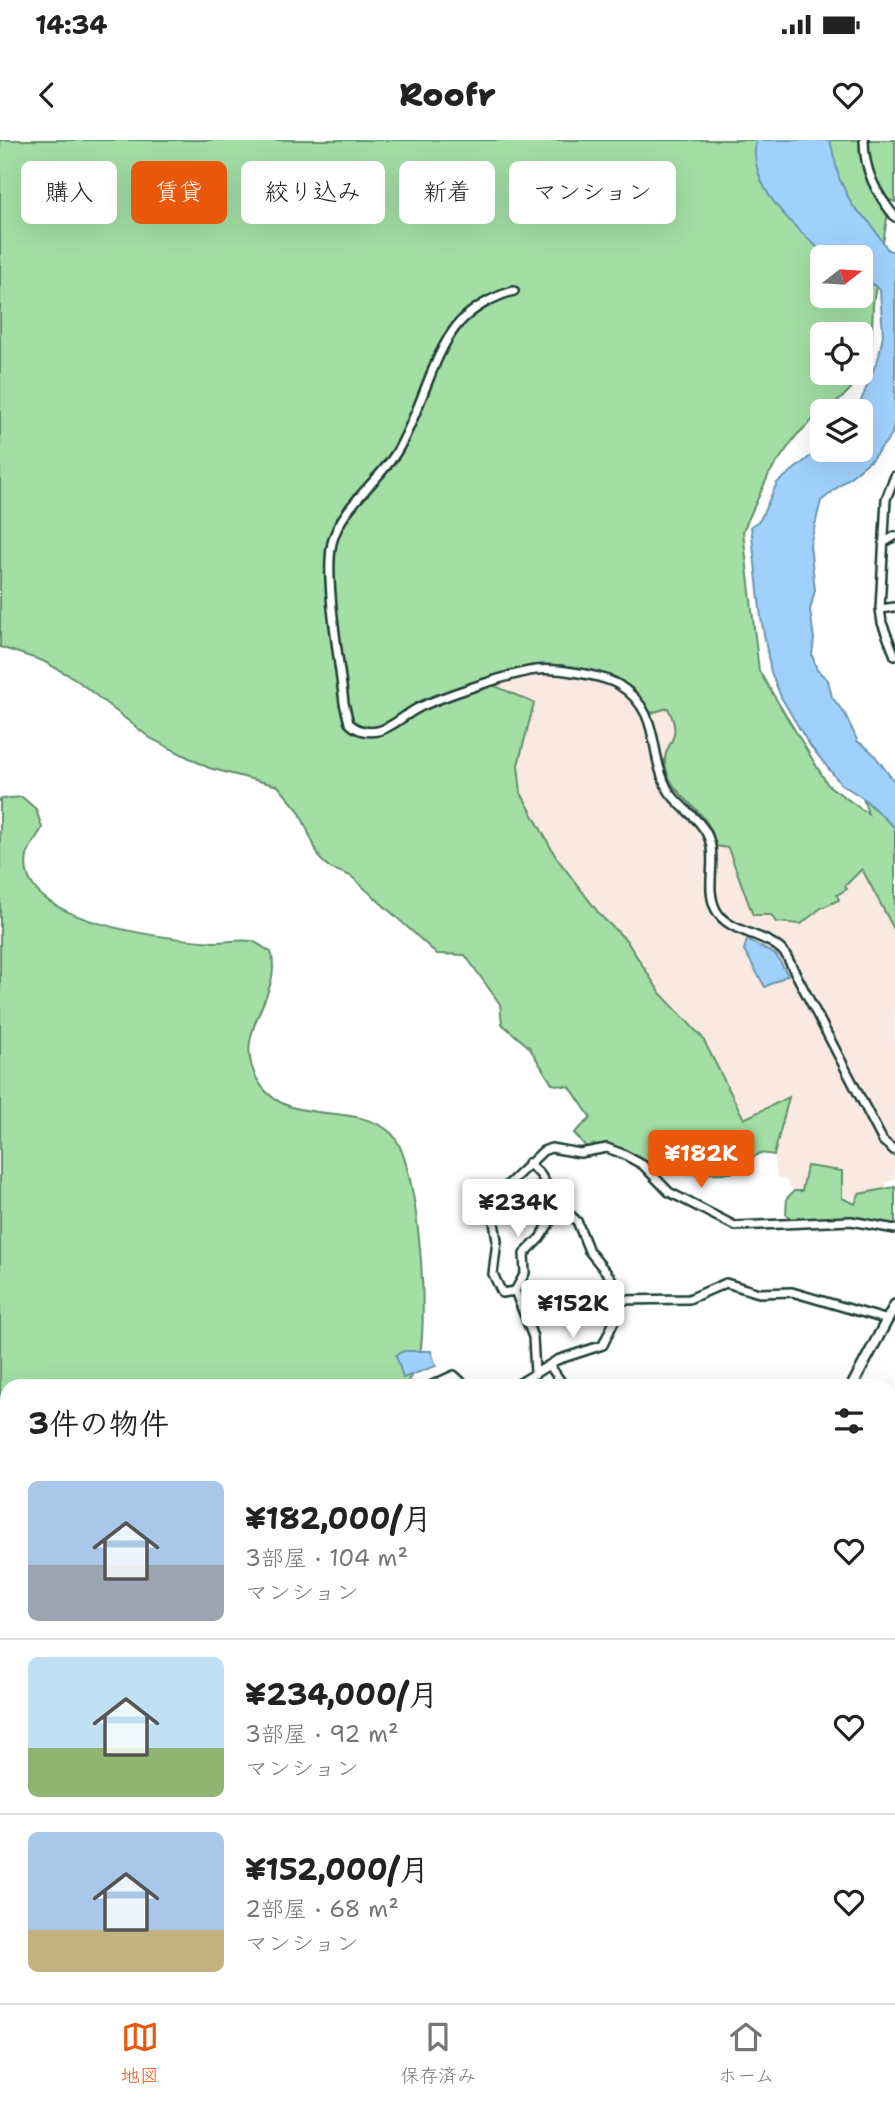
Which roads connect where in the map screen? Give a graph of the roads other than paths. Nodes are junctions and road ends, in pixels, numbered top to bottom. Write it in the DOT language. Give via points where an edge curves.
graph roads {
  1 [pos="864,140"];
  2 [pos="895,217"];
  3 [pos="514,291"];
  4 [pos="895,476"];
  5 [pos="895,536"];
  6 [pos="883,543"];
  7 [pos="895,607"];
  8 [pos="880,609"];
  9 [pos="895,656"];
  10 [pos="895,1151"];
  11 [pos="528,1163"];
  12 [pos="559,1206"];
  13 [pos="895,1229"];
  14 [pos="615,1290"];
  15 [pos="514,1292"];
  16 [pos="618,1300"];
  17 [pos="524,1313"];
  18 [pos="893,1314"];
  19 [pos="550,1366"];
  20 [pos="535,1374"];
  21 [pos="527,1379"];
  22 [pos="559,1379"];
  23 [pos="856,1379"];
  1 -- 2 [label="street" via="872,184"];
  3 -- 10 [label="street" via="488,302 459,324 402,443 335,535 331,573 349,723 363,731 386,729 423,706 532,670 607,680 625,690 648,719 668,791 706,831 718,914 769,940 786,955 883,1141"];
  4 -- 6 [label="street" via="886,499"];
  5 -- 6 [label="street"];
  6 -- 8 [label="street"];
  7 -- 8 [label="street"];
  8 -- 9 [label="street"];
  11 -- 12 [label="street"];
  11 -- 13 [label="street" via="551,1148 580,1153 607,1148 643,1165 682,1200 735,1226 851,1221"];
  11 -- 15 [label="street" via="497,1192 492,1209 497,1230 493,1278 502,1293"];
  12 -- 14 [label="street" via="577,1221 589,1251"];
  12 -- 15 [label="street" via="540,1238 524,1254 525,1273"];
  14 -- 16 [label="street"];
  14 -- 17 [label="street" via="565,1293"];
  15 -- 17 [label="street"];
  16 -- 18 [label="street" via="689,1299 726,1283 759,1293 792,1292"];
  16 -- 19 [label="street" via="618,1313 603,1345"];
  17 -- 20 [label="street" via="533,1337"];
  18 -- 23 [label="street"];
  19 -- 20 [label="street"];
  19 -- 22 [label="street"];
  20 -- 21 [label="street"];
}
